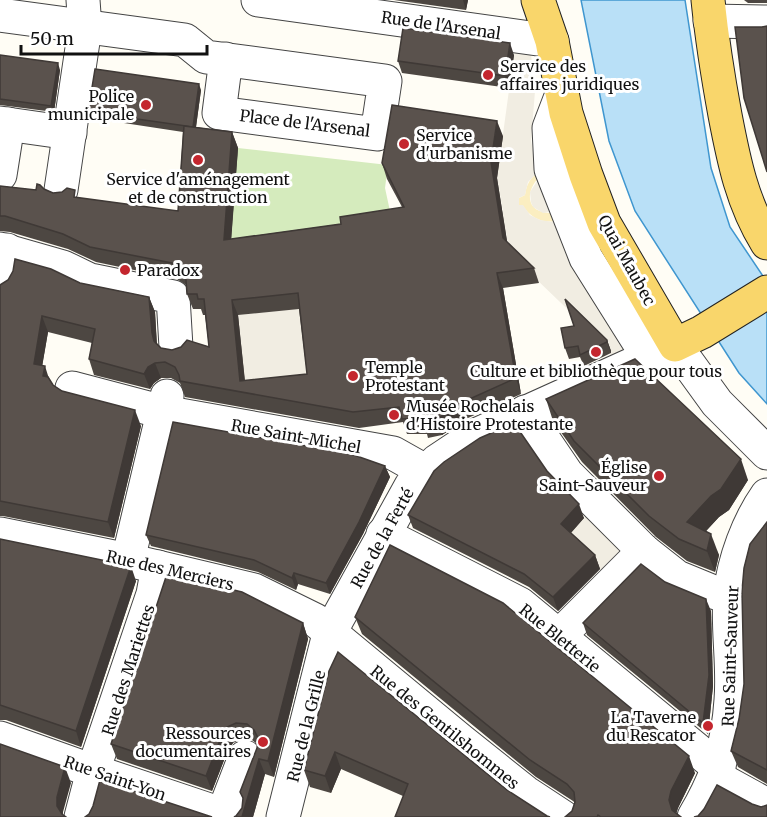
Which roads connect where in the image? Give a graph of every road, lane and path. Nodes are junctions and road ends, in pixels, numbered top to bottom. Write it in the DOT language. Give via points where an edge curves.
graph roads {
  1 [pos="258,0"];
  2 [pos="538,0"];
  3 [pos="709,10"];
  4 [pos="84,14"];
  5 [pos="0,15"];
  6 [pos="767,22"];
  7 [pos="552,41"];
  8 [pos="226,59"];
  9 [pos="4,123"];
  10 [pos="70,133"];
  11 [pos="0,175"];
  12 [pos="61,190"];
  13 [pos="767,243"];
  14 [pos="3,250"];
  15 [pos="0,283"];
  16 [pos="767,292"];
  17 [pos="676,344"];
  18 [pos="176,346"];
  19 [pos="72,388"];
  20 [pos="165,404"];
  21 [pos="525,412"];
  22 [pos="767,453"];
  23 [pos="425,471"];
  24 [pos="767,495"];
  25 [pos="0,534"];
  26 [pos="383,534"];
  27 [pos="644,551"];
  28 [pos="143,563"];
  29 [pos="730,594"];
  30 [pos="329,634"];
  31 [pos="558,637"];
  32 [pos="0,738"];
  33 [pos="244,757"];
  34 [pos="93,771"];
  35 [pos="717,773"];
  36 [pos="767,805"];
  37 [pos="226,816"];
  38 [pos="81,817"];
  39 [pos="283,817"];
  40 [pos="563,817"];
  41 [pos="694,817"];
  1 -- 7 [label="street, Rue de l'Arsenal"];
  2 -- 7 [label="main road, Quai Maubec"];
  3 -- 6 [label="street"];
  3 -- 13 [label="main road" via="735,170"];
  4 -- 5 [label="street"];
  4 -- 8 [label="street" via="184,40 206,57"];
  4 -- 10 [label="street"];
  7 -- 17 [label="main road, Quai Maubec" via="562,94 604,223"];
  8 -- 8 [label="street, Place de l'Arsenal" via="219,113 377,134 385,81"];
  9 -- 10 [label="street"];
  9 -- 11 [label="street"];
  10 -- 12 [label="street"];
  14 -- 15 [label="street"];
  14 -- 18 [label="street" via="63,267 90,280 173,297"];
  16 -- 17 [label="main road"];
  17 -- 21 [label="street, Rue de la Ferté"];
  17 -- 22 [label="street, Quai Maubec" via="717,403"];
  19 -- 20 [label="street, Rue Saint-Michel"];
  20 -- 23 [label="street, Rue Saint-Michel" via="393,453"];
  20 -- 28 [label="street"];
  21 -- 23 [label="street, Rue de la Ferté" via="476,435"];
  21 -- 27 [label="street" via="567,474"];
  23 -- 26 [label="street, Rue de la Ferté" via="411,486"];
  24 -- 29 [label="street, Rue Saint-Sauveur" via="744,541"];
  25 -- 28 [label="street, Rue des Merciers"];
  26 -- 30 [label="street, Rue de la Ferté"];
  26 -- 31 [label="street, Rue Bletterie" via="520,604"];
  27 -- 29 [label="street" via="677,577 716,593"];
  27 -- 31 [label="street"];
  28 -- 30 [label="street, Rue des Merciers" via="254,590 315,620"];
  28 -- 34 [label="street, Rue des Mariettes" via="151,598"];
  29 -- 35 [label="street, Rue Saint-Sauveur" via="732,700"];
  30 -- 39 [label="street, Rue de la Grille"];
  30 -- 40 [label="street, Rue des Gentilshommes" via="525,792"];
  31 -- 35 [label="street, Rue Bletterie"];
  32 -- 34 [label="street, Rue Saint-Yon"];
  33 -- 37 [label="street"];
  34 -- 37 [label="street, Rue Saint-Yon"];
  34 -- 38 [label="street, Rue des Mariettes"];
  35 -- 36 [label="street, Rue Bletterie"];
  35 -- 41 [label="street, Rue Saint-Sauveur"];
}
